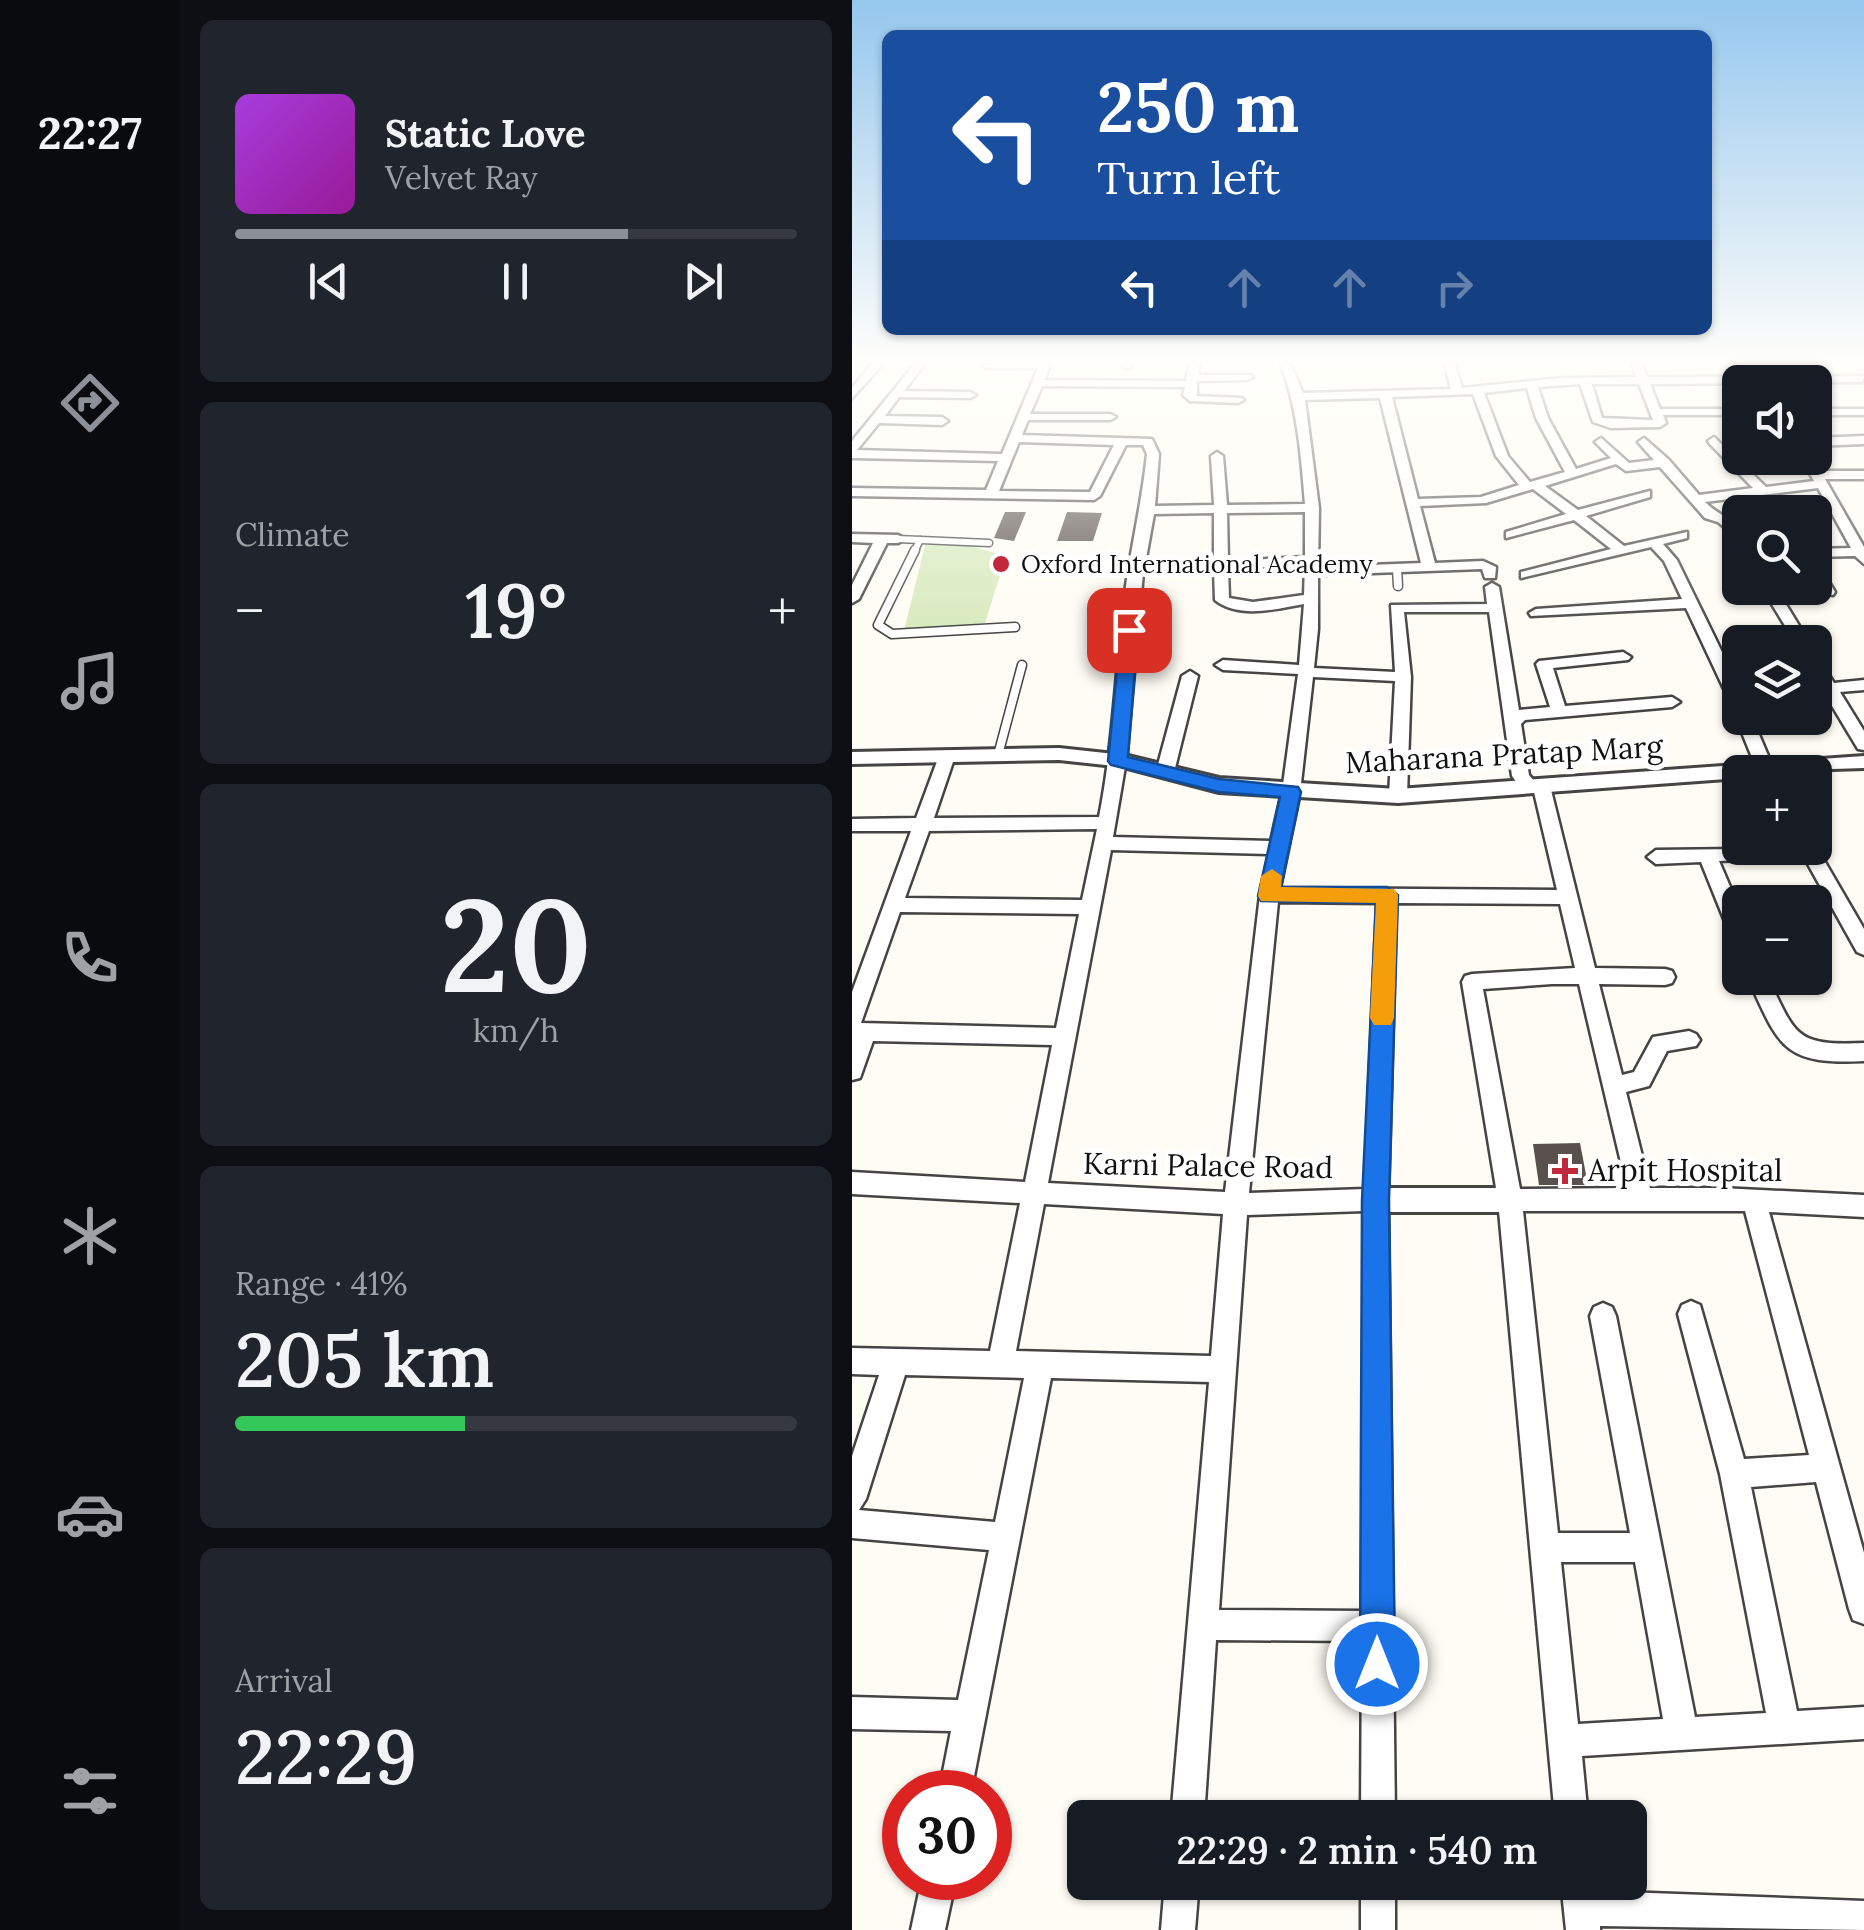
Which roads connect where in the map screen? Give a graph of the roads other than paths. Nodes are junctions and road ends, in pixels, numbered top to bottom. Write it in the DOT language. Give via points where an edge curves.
graph roads {
  1 [pos="932,455"];
  2 [pos="1009,455"];
  3 [pos="1114,455"];
  4 [pos="1151,455"];
  5 [pos="1306,455"];
  6 [pos="1401,455"];
  7 [pos="1504,455"];
  8 [pos="1562,455"];
  9 [pos="1611,455"];
  10 [pos="1656,455"];
  11 [pos="1727,455"];
  12 [pos="1218,456"];
  13 [pos="1008,458"];
  14 [pos="1616,461"];
  15 [pos="1665,464"];
  16 [pos="1572,474"];
  17 [pos="1817,475"];
  18 [pos="1864,475"];
  19 [pos="1819,479"];
  20 [pos="1532,486"];
  21 [pos="852,492"];
  22 [pos="1763,492"];
  23 [pos="991,494"];
  24 [pos="1645,494"];
  25 [pos="1694,499"];
  26 [pos="1412,503"];
  27 [pos="1224,508"];
  28 [pos="1312,508"];
  29 [pos="1148,510"];
  30 [pos="1579,516"];
  31 [pos="1722,520"];
  32 [pos="1510,535"];
  33 [pos="1682,535"];
  34 [pos="852,538"];
  35 [pos="890,539"];
  36 [pos="920,540"];
  37 [pos="989,542"];
  38 [pos="1654,542"];
  39 [pos="1620,549"];
  40 [pos="1832,554"];
  41 [pos="1861,556"];
  42 [pos="1219,565"];
  43 [pos="1311,566"];
  44 [pos="1429,567"];
  45 [pos="1137,569"];
  46 [pos="1397,569"];
  47 [pos="1526,575"];
  48 [pos="1397,596"];
  49 [pos="852,599"];
  50 [pos="1309,599"];
  51 [pos="1688,603"];
  52 [pos="1495,608"];
  53 [pos="1536,612"];
  54 [pos="1015,627"];
  55 [pos="1623,657"];
  56 [pos="1223,665"];
  57 [pos="1022,666"];
  58 [pos="1722,670"];
  59 [pos="1305,671"];
  60 [pos="1190,676"];
  61 [pos="1403,677"];
  62 [pos="1864,685"];
  63 [pos="1832,688"];
  64 [pos="1832,691"];
  65 [pos="1672,702"];
  66 [pos="1560,711"];
  67 [pos="1513,724"];
  68 [pos="1864,745"];
  69 [pos="998,755"];
  70 [pos="948,756"];
  71 [pos="852,758"];
  72 [pos="1118,761"];
  73 [pos="1864,762"];
  74 [pos="1832,765"];
  75 [pos="1165,772"];
  76 [pos="1722,774"];
  77 [pos="1535,787"];
  78 [pos="1291,792"];
  79 [pos="1398,796"];
  80 [pos="922,824"];
  81 [pos="852,825"];
  82 [pos="1105,833"];
  83 [pos="1276,848"];
  84 [pos="1722,854"];
  85 [pos="1706,855"];
  86 [pos="1656,857"];
  87 [pos="1818,865"];
  88 [pos="1722,892"];
  89 [pos="1387,895"];
  90 [pos="1269,896"];
  91 [pos="1568,897"];
  92 [pos="894,905"];
  93 [pos="1091,908"];
  94 [pos="1864,947"];
  95 [pos="1588,977"];
  96 [pos="1666,977"];
  97 [pos="1767,995"];
  98 [pos="856,1028"];
  99 [pos="1064,1036"];
  100 [pos="1689,1040"];
  101 [pos="1864,1052"];
  102 [pos="852,1071"];
  103 [pos="1614,1086"];
  104 [pos="852,1183"];
  105 [pos="1035,1194"];
  106 [pos="1641,1199"];
  107 [pos="1376,1200"];
  108 [pos="1510,1200"];
  109 [pos="1754,1201"];
  110 [pos="1236,1204"];
  111 [pos="1864,1206"];
  112 [pos="1691,1314"];
  113 [pos="1603,1316"];
  114 [pos="852,1361"];
  115 [pos="896,1362"];
  116 [pos="1000,1364"];
  117 [pos="1040,1365"];
  118 [pos="1223,1369"];
  119 [pos="1825,1468"];
  120 [pos="1734,1474"];
  121 [pos="852,1499"];
  122 [pos="852,1524"];
  123 [pos="1853,1533"];
  124 [pos="1006,1537"];
  125 [pos="1648,1547"];
  126 [pos="1544,1548"];
  127 [pos="1864,1609"];
  128 [pos="1203,1625"];
  129 [pos="1377,1626"];
  130 [pos="852,1713"];
  131 [pos="970,1716"];
  132 [pos="1864,1722"];
  133 [pos="1785,1728"];
  134 [pos="1682,1734"];
  135 [pos="1564,1741"];
  136 [pos="959,1770"];
  137 [pos="1189,1800"];
  138 [pos="1378,1800"];
  139 [pos="1570,1800"];
  140 [pos="934,1900"];
  141 [pos="1180,1900"];
  142 [pos="1378,1900"];
  143 [pos="1581,1907"];
  144 [pos="1864,1918"];
  145 [pos="1816,1924"];
  146 [pos="928,1930"];
  147 [pos="1178,1930"];
  148 [pos="1378,1930"];
  1 -- 13 [label="street"];
  2 -- 13 [label="street"];
  3 -- 23 [label="street" via="1094,496"];
  4 -- 29 [label="street"];
  5 -- 28 [label="street"];
  6 -- 26 [label="street"];
  7 -- 20 [label="street" via="1513,477"];
  8 -- 16 [label="street"];
  9 -- 14 [label="street"];
  10 -- 15 [label="street"];
  11 -- 22 [label="street"];
  12 -- 27 [label="street"];
  13 -- 23 [label="street"];
  14 -- 15 [label="street" via="1626,467"];
  14 -- 16 [label="street"];
  15 -- 25 [label="street"];
  16 -- 20 [label="street"];
  17 -- 19 [label="street"];
  18 -- 19 [label="street"];
  19 -- 22 [label="street"];
  19 -- 41 [label="street" via="1845,515"];
  20 -- 26 [label="street" via="1481,500"];
  20 -- 30 [label="street"];
  21 -- 23 [label="street"];
  22 -- 25 [label="street"];
  24 -- 30 [label="street"];
  25 -- 31 [label="street"];
  26 -- 44 [label="street"];
  27 -- 28 [label="street"];
  27 -- 29 [label="street"];
  27 -- 42 [label="street"];
  28 -- 43 [label="street"];
  29 -- 45 [label="street"];
  30 -- 32 [label="street"];
  30 -- 39 [label="street"];
  33 -- 38 [label="street"];
  34 -- 35 [label="street"];
  35 -- 36 [label="lane"];
  35 -- 49 [label="street"];
  36 -- 37 [label="lane"];
  36 -- 54 [label="lane" via="890,595 882,631"];
  38 -- 39 [label="street"];
  38 -- 51 [label="street" via="1670,560"];
  39 -- 47 [label="street"];
  40 -- 41 [label="street"];
  42 -- 43 [label="street"];
  42 -- 45 [label="street"];
  42 -- 50 [label="street" via="1222,600 1229,605"];
  43 -- 46 [label="street"];
  43 -- 50 [label="street"];
  44 -- 46 [label="street"];
  44 -- 52 [label="street" via="1489,567"];
  45 -- 72 [label="street"];
  46 -- 48 [label="lane"];
  48 -- 52 [label="street"];
  48 -- 61 [label="street"];
  50 -- 59 [label="street"];
  51 -- 53 [label="street"];
  51 -- 58 [label="street"];
  52 -- 67 [label="street"];
  55 -- 66 [label="street" via="1544,664"];
  56 -- 59 [label="street"];
  57 -- 69 [label="lane"];
  59 -- 61 [label="street"];
  59 -- 78 [label="street"];
  60 -- 75 [label="street"];
  61 -- 79 [label="street"];
  62 -- 63 [label="street"];
  64 -- 68 [label="street"];
  65 -- 66 [label="street"];
  66 -- 67 [label="street" via="1520,715"];
  67 -- 77 [label="street" via="1521,776"];
  69 -- 70 [label="street, Maharana Pratap Marg"];
  69 -- 72 [label="street, Maharana Pratap Marg"];
  70 -- 71 [label="street, Maharana Pratap Marg"];
  70 -- 80 [label="street"];
  72 -- 75 [label="street, Maharana Pratap Marg"];
  72 -- 82 [label="street"];
  73 -- 74 [label="street, Maharana Pratap Marg"];
  75 -- 78 [label="street, Maharana Pratap Marg"];
  76 -- 77 [label="street, Maharana Pratap Marg"];
  77 -- 79 [label="street, Maharana Pratap Marg"];
  77 -- 91 [label="street"];
  78 -- 79 [label="street, Maharana Pratap Marg"];
  78 -- 83 [label="street"];
  80 -- 81 [label="street"];
  80 -- 82 [label="street"];
  80 -- 92 [label="street"];
  82 -- 83 [label="street"];
  82 -- 93 [label="street"];
  83 -- 90 [label="street"];
  84 -- 85 [label="street"];
  85 -- 86 [label="street"];
  85 -- 88 [label="street"];
  87 -- 94 [label="street"];
  89 -- 90 [label="street"];
  89 -- 91 [label="street"];
  89 -- 107 [label="street"];
  90 -- 110 [label="street"];
  91 -- 95 [label="street"];
  92 -- 93 [label="street"];
  92 -- 98 [label="street"];
  93 -- 99 [label="street"];
  95 -- 96 [label="street"];
  95 -- 103 [label="street"];
  95 -- 108 [label="street" via="1472,982"];
  97 -- 101 [label="street" via="1794,1046 1814,1054"];
  98 -- 99 [label="street"];
  98 -- 102 [label="street"];
  99 -- 105 [label="street"];
  100 -- 103 [label="street" via="1660,1044 1641,1079"];
  103 -- 106 [label="street"];
  104 -- 105 [label="street, Karni Palace Road"];
  105 -- 110 [label="street, Karni Palace Road"];
  105 -- 116 [label="street"];
  106 -- 108 [label="street, Karni Palace Road"];
  106 -- 109 [label="street, Karni Palace Road"];
  107 -- 108 [label="street, Karni Palace Road"];
  107 -- 110 [label="street, Karni Palace Road"];
  107 -- 129 [label="street"];
  108 -- 126 [label="street"];
  109 -- 111 [label="street, Karni Palace Road"];
  109 -- 119 [label="street"];
  110 -- 118 [label="street"];
  112 -- 120 [label="street"];
  113 -- 125 [label="street"];
  114 -- 115 [label="street"];
  115 -- 116 [label="street"];
  115 -- 121 [label="street"];
  116 -- 117 [label="street"];
  117 -- 118 [label="street"];
  117 -- 124 [label="street"];
  118 -- 128 [label="street"];
  119 -- 120 [label="street"];
  119 -- 123 [label="street"];
  120 -- 133 [label="street"];
  122 -- 124 [label="street"];
  123 -- 127 [label="street"];
  124 -- 131 [label="street"];
  125 -- 126 [label="street"];
  125 -- 134 [label="street"];
  126 -- 135 [label="street"];
  128 -- 129 [label="street"];
  128 -- 137 [label="street"];
  129 -- 138 [label="street"];
  130 -- 131 [label="street"];
  131 -- 136 [label="street"];
  132 -- 133 [label="street"];
  133 -- 134 [label="street"];
  134 -- 135 [label="street"];
  135 -- 139 [label="street"];
  140 -- 146 [label="street"];
  141 -- 147 [label="street"];
  142 -- 148 [label="street"];
  143 -- 145 [label="street"];
  144 -- 145 [label="street"];
}
